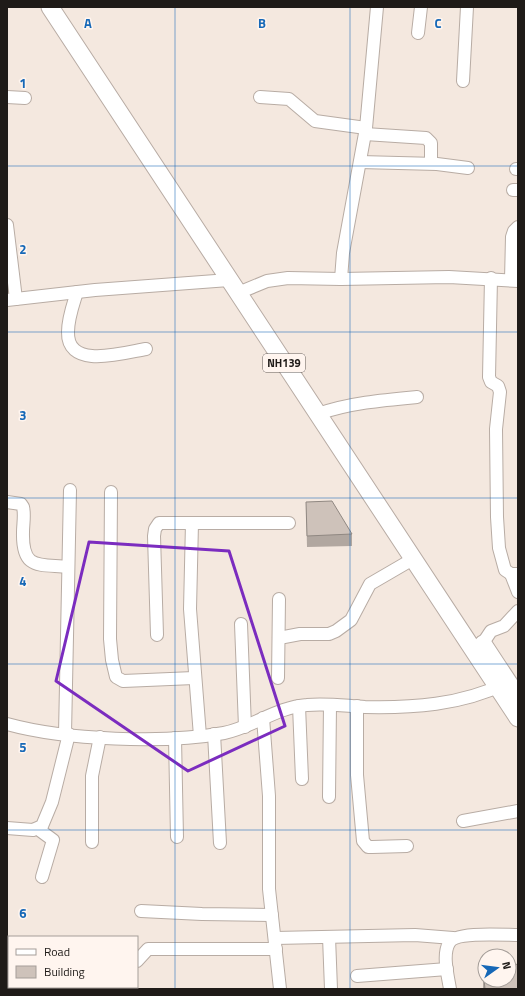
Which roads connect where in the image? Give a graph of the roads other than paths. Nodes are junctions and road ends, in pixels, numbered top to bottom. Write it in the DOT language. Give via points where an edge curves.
graph roads {
  1 [pos="50,7"];
  2 [pos="64,7"];
  3 [pos="377,7"];
  4 [pos="421,7"];
  5 [pos="467,7"];
  6 [pos="418,33"];
  7 [pos="101,75"];
  8 [pos="463,81"];
  9 [pos="7,97"];
  10 [pos="260,97"];
  11 [pos="25,98"];
  12 [pos="366,131"];
  13 [pos="360,162"];
  14 [pos="431,163"];
  15 [pos="468,168"];
  16 [pos="7,226"];
  17 [pos="518,227"];
  18 [pos="491,278"];
  19 [pos="341,280"];
  20 [pos="514,280"];
  21 [pos="238,287"];
  22 [pos="77,292"];
  23 [pos="11,299"];
  24 [pos="146,349"];
  25 [pos="417,398"];
  26 [pos="323,412"];
  27 [pos="70,490"];
  28 [pos="111,492"];
  29 [pos="7,502"];
  30 [pos="192,523"];
  31 [pos="289,523"];
  32 [pos="413,559"];
  33 [pos="68,567"];
  34 [pos="514,574"];
  35 [pos="518,592"];
  36 [pos="279,599"];
  37 [pos="518,611"];
  38 [pos="241,624"];
  39 [pos="157,635"];
  40 [pos="278,638"];
  41 [pos="483,643"];
  42 [pos="194,678"];
  43 [pos="278,678"];
  44 [pos="503,685"];
  45 [pos="518,697"];
  46 [pos="330,705"];
  47 [pos="299,706"];
  48 [pos="357,706"];
  49 [pos="262,718"];
  50 [pos="518,718"];
  51 [pos="7,724"];
  52 [pos="245,727"];
  53 [pos="67,734"];
  54 [pos="214,734"];
  55 [pos="200,736"];
  56 [pos="100,737"];
  57 [pos="175,738"];
  58 [pos="302,778"];
  59 [pos="329,797"];
  60 [pos="518,811"];
  61 [pos="463,821"];
  62 [pos="7,828"];
  63 [pos="38,829"];
  64 [pos="177,837"];
  65 [pos="92,842"];
  66 [pos="220,843"];
  67 [pos="407,846"];
  68 [pos="42,877"];
  69 [pos="141,911"];
  70 [pos="272,915"];
  71 [pos="518,935"];
  72 [pos="329,937"];
  73 [pos="453,938"];
  74 [pos="276,943"];
  75 [pos="138,960"];
  76 [pos="447,969"];
  77 [pos="357,976"];
  78 [pos="280,989"];
  79 [pos="330,989"];
  80 [pos="450,989"];
  1 -- 7 [label="highway, NH139"];
  2 -- 7 [label="highway, NH139"];
  3 -- 12 [label="street"];
  4 -- 6 [label="street"];
  5 -- 8 [label="street"];
  7 -- 21 [label="highway, NH139"];
  9 -- 11 [label="street"];
  10 -- 12 [label="street" via="289,99 315,121"];
  12 -- 13 [label="street"];
  12 -- 14 [label="street" via="426,138 431,143"];
  13 -- 14 [label="street"];
  13 -- 19 [label="street" via="343,253"];
  14 -- 15 [label="street"];
  16 -- 23 [label="street"];
  17 -- 20 [label="street" via="512,237"];
  18 -- 19 [label="street"];
  18 -- 20 [label="street"];
  18 -- 34 [label="street" via="489,377 500,392 496,429 498,536 505,570"];
  19 -- 21 [label="street" via="282,278"];
  21 -- 22 [label="street"];
  21 -- 26 [label="highway, NH139"];
  22 -- 23 [label="street"];
  22 -- 24 [label="street" via="68,332 72,348 77,353 95,356"];
  25 -- 26 [label="street" via="387,400"];
  26 -- 32 [label="highway, NH139"];
  26 -- 41 [label="highway, NH139"];
  27 -- 33 [label="street"];
  28 -- 42 [label="street" via="110,639 116,677 127,681"];
  29 -- 33 [label="street" via="21,504 23,507 23,549 28,558 37,564"];
  30 -- 31 [label="street"];
  30 -- 39 [label="street" via="164,522 159,523 154,530"];
  30 -- 42 [label="street" via="190,610"];
  32 -- 40 [label="street" via="370,584 351,620 336,631 329,634 300,634"];
  32 -- 44 [label="highway, NH139"];
  33 -- 53 [label="street"];
  34 -- 35 [label="street"];
  36 -- 40 [label="street"];
  37 -- 41 [label="street" via="504,626 491,631"];
  38 -- 52 [label="street"];
  40 -- 43 [label="street"];
  41 -- 44 [label="highway, NH139"];
  42 -- 55 [label="street"];
  44 -- 45 [label="highway, NH139"];
  44 -- 48 [label="street" via="444,703 393,707"];
  44 -- 50 [label="highway, NH139"];
  46 -- 47 [label="street"];
  46 -- 48 [label="street"];
  46 -- 59 [label="street"];
  47 -- 49 [label="street"];
  47 -- 58 [label="street"];
  48 -- 67 [label="street" via="357,775 363,841 368,847"];
  49 -- 52 [label="street"];
  49 -- 70 [label="street" via="269,796 269,884"];
  51 -- 53 [label="street"];
  52 -- 54 [label="street"];
  53 -- 56 [label="street"];
  53 -- 63 [label="street" via="52,802 44,822"];
  54 -- 55 [label="street"];
  54 -- 66 [label="street"];
  55 -- 57 [label="street"];
  56 -- 57 [label="street"];
  56 -- 65 [label="street" via="92,776"];
  57 -- 64 [label="street"];
  60 -- 61 [label="street"];
  62 -- 63 [label="street"];
  63 -- 68 [label="street" via="53,840"];
  69 -- 70 [label="street"];
  70 -- 74 [label="street"];
  71 -- 73 [label="street" via="472,935"];
  72 -- 73 [label="street" via="415,935"];
  72 -- 74 [label="street"];
  72 -- 79 [label="street"];
  73 -- 76 [label="street" via="447,949"];
  74 -- 75 [label="street" via="148,949"];
  74 -- 78 [label="street"];
  76 -- 77 [label="street"];
  76 -- 80 [label="street"];
}
